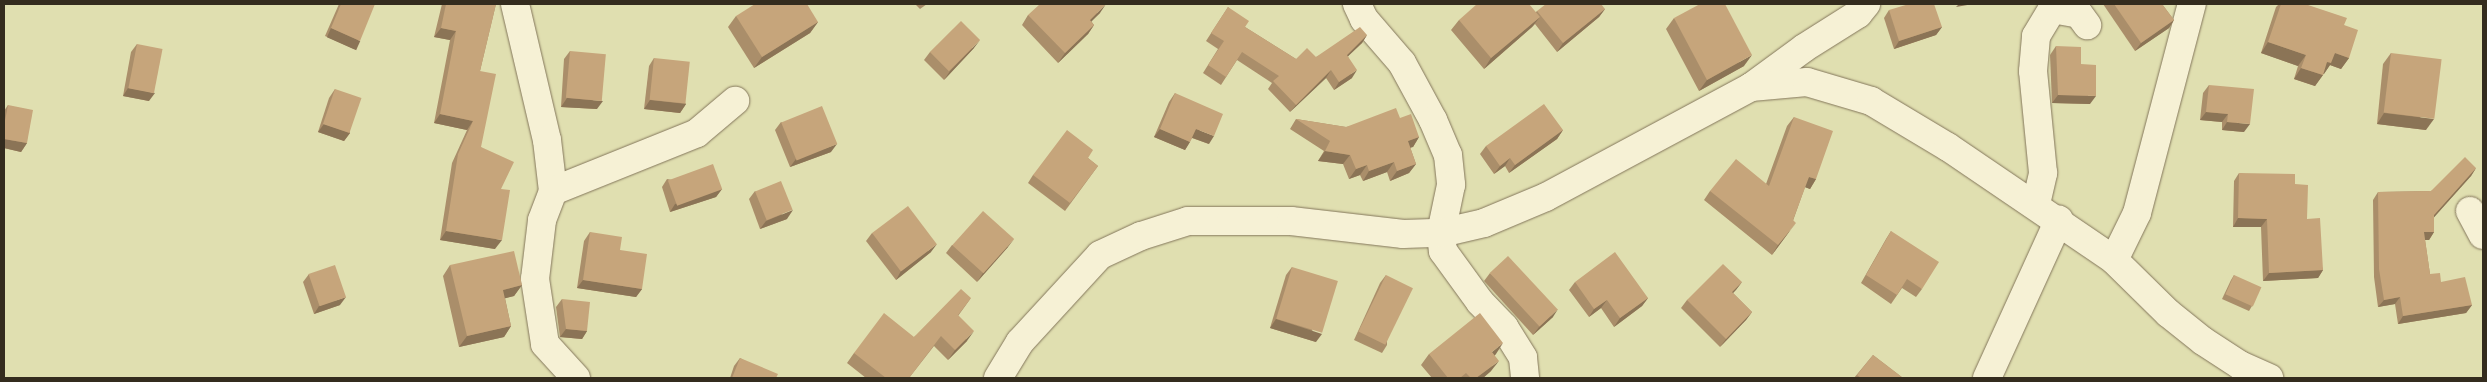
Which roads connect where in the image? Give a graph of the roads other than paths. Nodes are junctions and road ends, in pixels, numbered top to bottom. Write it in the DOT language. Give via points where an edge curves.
graph roads {
  1 [pos="515,4"];
  2 [pos="1358,4"];
  3 [pos="1866,4"];
  4 [pos="2192,4"];
  5 [pos="2087,26"];
  6 [pos="1752,87"];
  7 [pos="735,100"];
  8 [pos="553,192"];
  9 [pos="2036,204"];
  10 [pos="2470,211"];
  11 [pos="2059,220"];
  12 [pos="1441,233"];
  13 [pos="2483,235"];
  14 [pos="2114,260"];
  15 [pos="576,378"];
  16 [pos="998,378"];
  17 [pos="1525,378"];
  18 [pos="1987,378"];
  19 [pos="2269,378"];
  1 -- 8 [label="street" via="548,140"];
  2 -- 12 [label="street" via="1364,19 1402,63 1448,155 1451,185"];
  3 -- 6 [label="street" via="1858,14 1804,48"];
  4 -- 14 [label="street" via="2138,214"];
  5 -- 9 [label="street" via="2079,14 2052,9 2036,36 2033,71 2043,173"];
  6 -- 9 [label="street" via="1807,82 1871,101"];
  6 -- 12 [label="street" via="1546,197 1484,223"];
  7 -- 8 [label="street" via="697,133"];
  8 -- 15 [label="street" via="542,220 535,279 545,344"];
  9 -- 11 [label="street"];
  10 -- 13 [label="street"];
  11 -- 14 [label="street"];
  11 -- 18 [label="street"];
  12 -- 16 [label="street" via="1404,234 1241,220 1188,222 1141,236 1100,255 1020,342"];
  12 -- 17 [label="street" via="1443,251 1452,266 1504,327 1523,358"];
  14 -- 19 [label="street" via="2168,313 2203,341 2240,365"];
}
